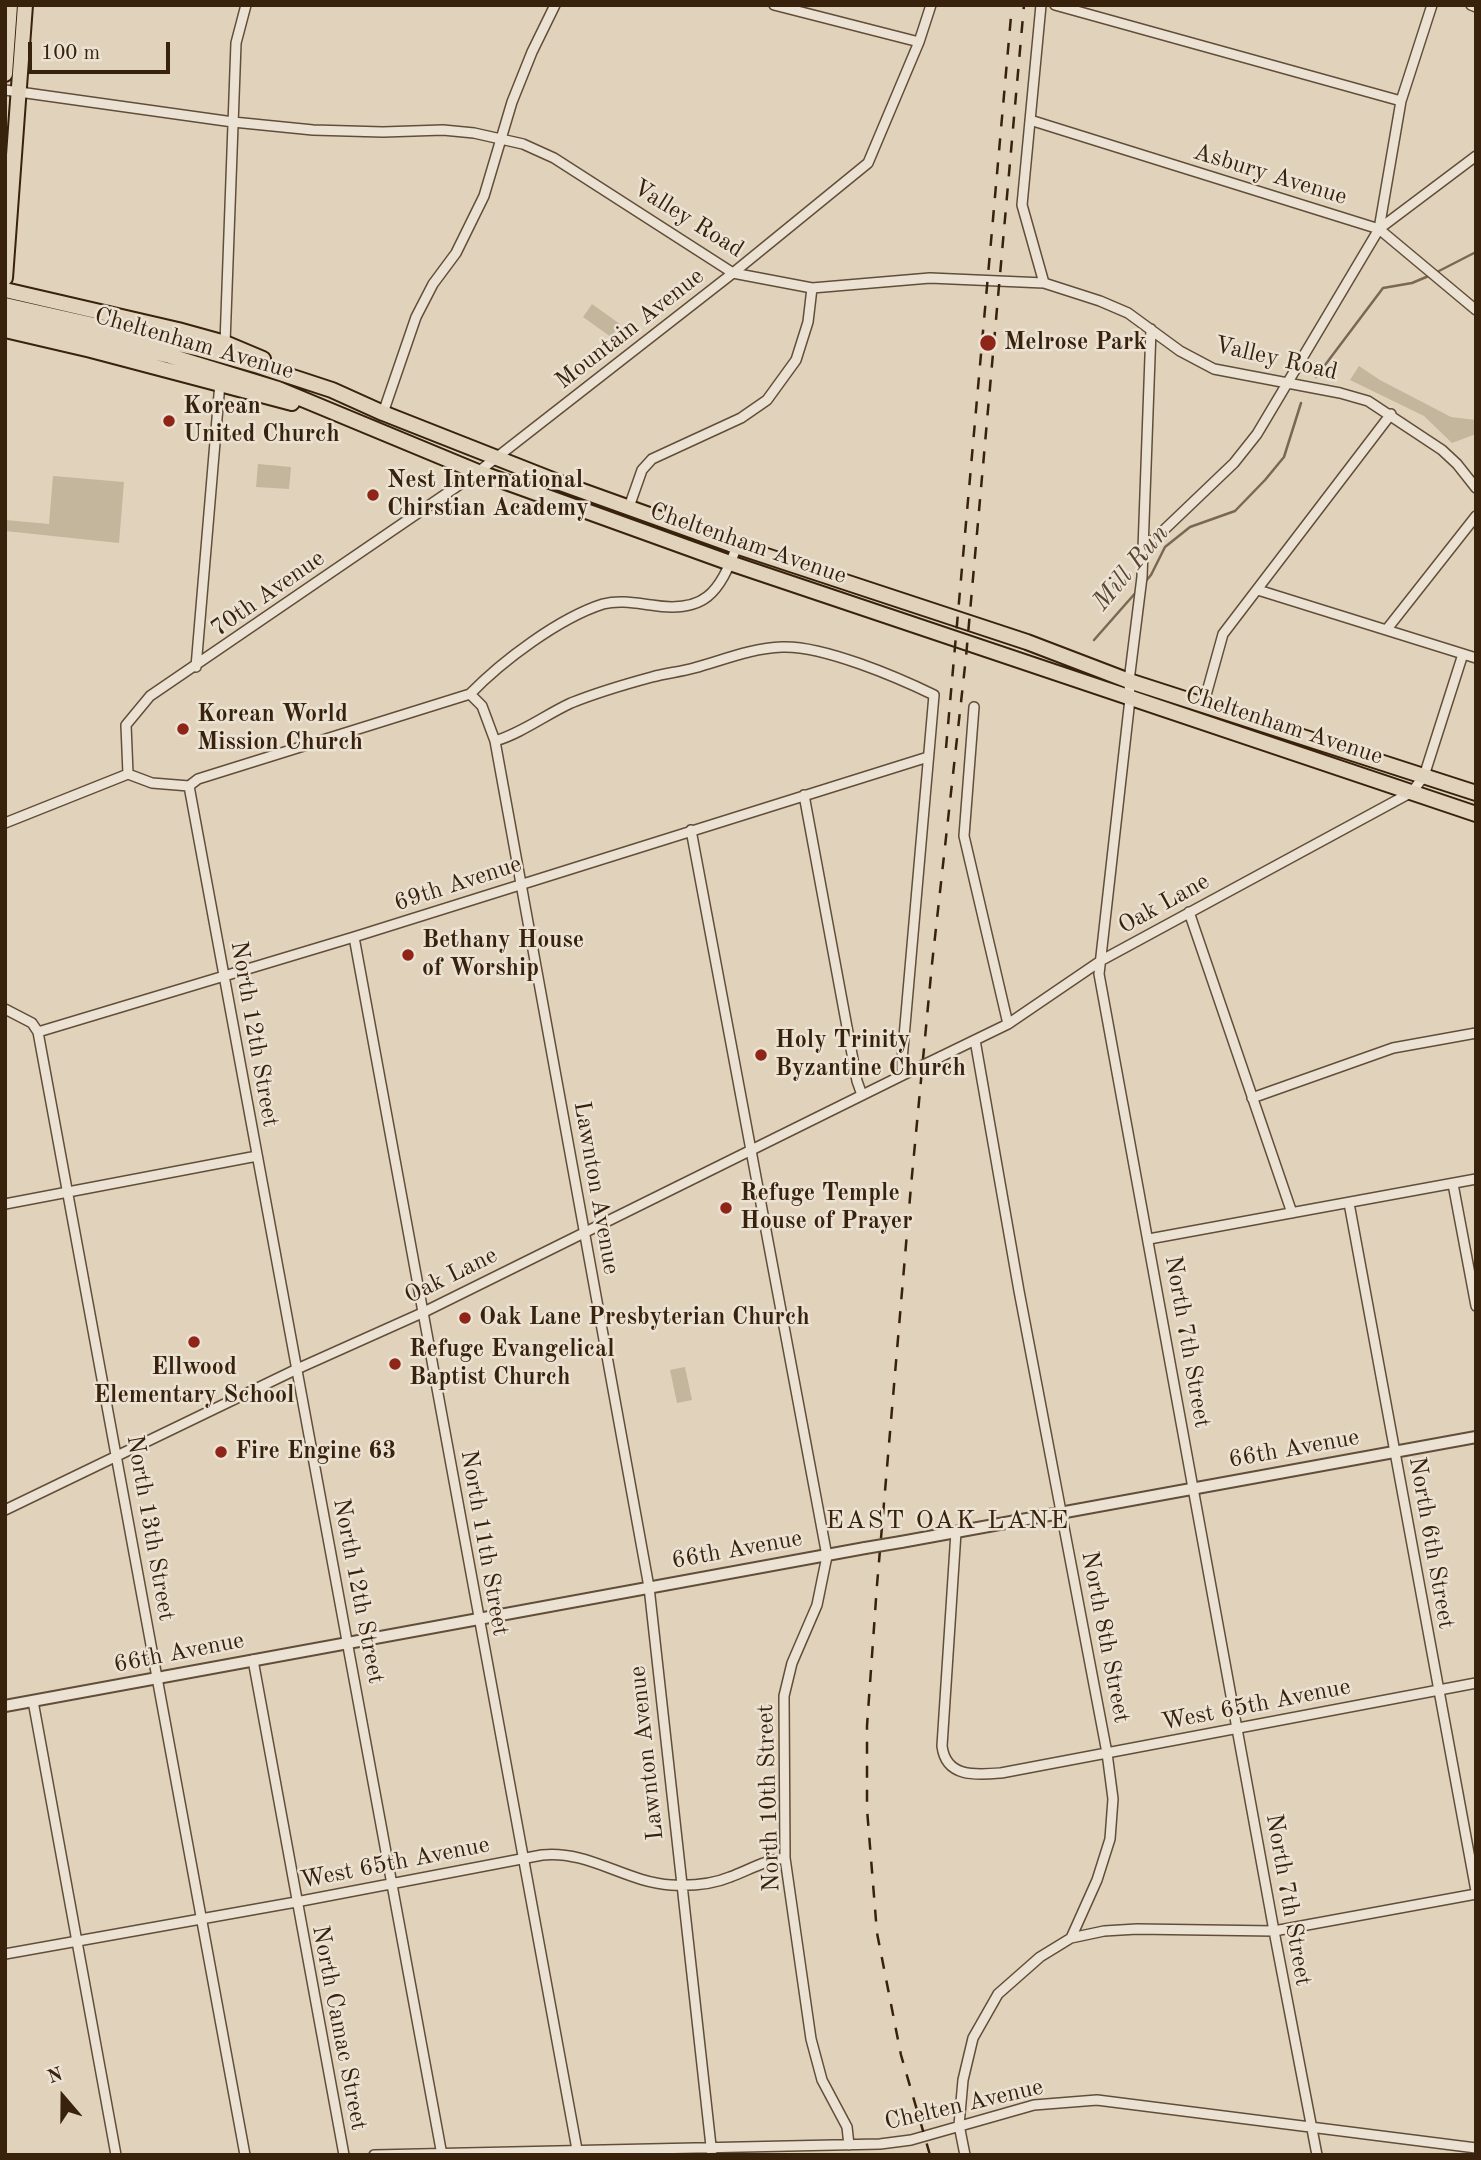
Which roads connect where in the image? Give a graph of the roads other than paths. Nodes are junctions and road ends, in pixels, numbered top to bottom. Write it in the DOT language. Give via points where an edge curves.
graph roads {
  1 [pos="25,5"];
  2 [pos="246,5"];
  3 [pos="555,5"];
  4 [pos="774,5"];
  5 [pos="931,5"];
  6 [pos="1041,5"];
  7 [pos="1055,5"];
  8 [pos="1432,5"];
  9 [pos="1471,5"];
  10 [pos="1476,7"];
  11 [pos="8,13"];
  12 [pos="24,22"];
  13 [pos="919,42"];
  14 [pos="5,74"];
  15 [pos="12,91"];
  16 [pos="1401,101"];
  17 [pos="1030,120"];
  18 [pos="233,122"];
  19 [pos="501,139"];
  20 [pos="1476,156"];
  21 [pos="1379,229"];
  22 [pos="733,273"];
  23 [pos="5,278"];
  24 [pos="1044,284"];
  25 [pos="812,288"];
  26 [pos="5,290"];
  27 [pos="5,305"];
  28 [pos="1476,310"];
  29 [pos="5,318"];
  30 [pos="1151,329"];
  31 [pos="5,330"];
  32 [pos="225,343"];
  33 [pos="220,383"];
  34 [pos="1288,384"];
  35 [pos="332,390"];
  36 [pos="383,413"];
  37 [pos="1391,414"];
  38 [pos="348,419"];
  39 [pos="496,457"];
  40 [pos="478,472"];
  41 [pos="1476,488"];
  42 [pos="629,507"];
  43 [pos="1476,516"];
  44 [pos="737,546"];
  45 [pos="1143,550"];
  46 [pos="730,563"];
  47 [pos="1258,590"];
  48 [pos="1387,629"];
  49 [pos="1463,654"];
  50 [pos="1476,658"];
  51 [pos="196,667"];
  52 [pos="1129,681"];
  53 [pos="470,694"];
  54 [pos="1130,699"];
  55 [pos="1203,706"];
  56 [pos="974,707"];
  57 [pos="495,741"];
  58 [pos="928,757"];
  59 [pos="128,774"];
  60 [pos="1424,776"];
  61 [pos="189,786"];
  62 [pos="1412,792"];
  63 [pos="1476,793"];
  64 [pos="804,795"];
  65 [pos="1476,814"];
  66 [pos="5,823"];
  67 [pos="691,830"];
  68 [pos="521,884"];
  69 [pos="1189,912"];
  70 [pos="354,937"];
  71 [pos="1102,960"];
  72 [pos="223,975"];
  73 [pos="5,1009"];
  74 [pos="1008,1024"];
  75 [pos="38,1032"];
  76 [pos="1476,1033"];
  77 [pos="975,1040"];
  78 [pos="907,1073"];
  79 [pos="862,1095"];
  80 [pos="1252,1098"];
  81 [pos="750,1150"];
  82 [pos="257,1156"];
  83 [pos="1476,1179"];
  84 [pos="1453,1184"];
  85 [pos="66,1193"];
  86 [pos="1349,1203"];
  87 [pos="5,1204"];
  88 [pos="1292,1213"];
  89 [pos="584,1232"];
  90 [pos="1149,1239"];
  91 [pos="1476,1306"];
  92 [pos="422,1312"];
  93 [pos="297,1369"];
  94 [pos="1476,1437"];
  95 [pos="1395,1452"];
  96 [pos="117,1456"];
  97 [pos="1193,1489"];
  98 [pos="5,1510"];
  99 [pos="1062,1513"];
  100 [pos="956,1532"];
  101 [pos="827,1556"];
  102 [pos="649,1587"];
  103 [pos="478,1619"];
  104 [pos="349,1644"];
  105 [pos="253,1660"];
  106 [pos="158,1678"];
  107 [pos="1476,1683"];
  108 [pos="1438,1689"];
  109 [pos="33,1701"];
  110 [pos="5,1706"];
  111 [pos="1238,1728"];
  112 [pos="1107,1753"];
  113 [pos="522,1858"];
  114 [pos="785,1858"];
  115 [pos="392,1883"];
  116 [pos="680,1885"];
  117 [pos="1476,1892"];
  118 [pos="296,1902"];
  119 [pos="202,1919"];
  120 [pos="1274,1931"];
  121 [pos="1071,1938"];
  122 [pos="76,1940"];
  123 [pos="5,1954"];
  124 [pos="960,2125"];
  125 [pos="1312,2126"];
  126 [pos="880,2144"];
  127 [pos="849,2146"];
  128 [pos="1476,2148"];
  129 [pos="711,2151"];
  130 [pos="578,2153"];
  131 [pos="442,2154"];
  132 [pos="116,2155"];
  133 [pos="245,2155"];
  134 [pos="344,2155"];
  135 [pos="374,2155"];
  136 [pos="883,2155"];
  137 [pos="965,2155"];
  138 [pos="1317,2155"];
  1 -- 12 [label="highway"];
  2 -- 18 [label="street" via="236,43"];
  3 -- 19 [label="street" via="532,52"];
  4 -- 13 [label="street"];
  5 -- 13 [label="street, Mountain Avenue"];
  6 -- 17 [label="street"];
  7 -- 16 [label="street"];
  8 -- 16 [label="street"];
  9 -- 10 [label="street"];
  11 -- 12 [label="street"];
  11 -- 14 [label="highway"];
  12 -- 15 [label="highway"];
  13 -- 22 [label="street, Mountain Avenue" via="868,163"];
  15 -- 18 [label="street, Valley Road"];
  15 -- 23 [label="highway"];
  16 -- 21 [label="street"];
  17 -- 21 [label="street, Asbury Avenue"];
  17 -- 24 [label="street" via="1022,205"];
  18 -- 19 [label="street, Valley Road" via="313,130 443,130"];
  18 -- 32 [label="street"];
  19 -- 22 [label="street, Valley Road" via="554,158"];
  19 -- 36 [label="street" via="484,196 456,253 416,317"];
  20 -- 21 [label="street"];
  21 -- 28 [label="street, Asbury Avenue"];
  21 -- 34 [label="street"];
  22 -- 25 [label="street, Valley Road"];
  22 -- 39 [label="street, Mountain Avenue"];
  24 -- 25 [label="street, Valley Road" via="956,278"];
  24 -- 30 [label="street, Valley Road" via="1100,301"];
  25 -- 42 [label="street" via="808,322 796,359 767,400 741,418 652,459 642,470"];
  26 -- 32 [label="highway"];
  27 -- 35 [label="highway, Cheltenham Avenue" via="200,349"];
  29 -- 38 [label="highway, Cheltenham Avenue" via="220,370"];
  30 -- 34 [label="street, Valley Road" via="1214,369"];
  30 -- 45 [label="street, North 7th Street"];
  31 -- 33 [label="highway"];
  32 -- 35 [label="highway"];
  33 -- 38 [label="highway"];
  33 -- 51 [label="street"];
  34 -- 37 [label="street, Valley Road" via="1368,401"];
  34 -- 45 [label="street" via="1234,463"];
  35 -- 36 [label="highway, Cheltenham Avenue"];
  36 -- 39 [label="highway, Cheltenham Avenue"];
  37 -- 41 [label="street, Valley Road" via="1442,450"];
  37 -- 47 [label="street"];
  38 -- 40 [label="highway, Cheltenham Avenue"];
  39 -- 40 [label="street, Mountain Avenue"];
  39 -- 42 [label="highway, Cheltenham Avenue"];
  40 -- 46 [label="highway, Cheltenham Avenue"];
  40 -- 51 [label="street, 70th Avenue"];
  42 -- 44 [label="highway, Cheltenham Avenue"];
  43 -- 48 [label="street"];
  44 -- 46 [label="street"];
  44 -- 52 [label="highway, Cheltenham Avenue" via="1027,642"];
  45 -- 52 [label="street, North 7th Street"];
  46 -- 53 [label="street" via="718,586 695,603 672,608 624,601 577,614 524,648"];
  46 -- 54 [label="highway, Cheltenham Avenue"];
  47 -- 48 [label="street"];
  47 -- 55 [label="street" via="1223,634"];
  48 -- 49 [label="street"];
  49 -- 50 [label="street"];
  49 -- 60 [label="street"];
  51 -- 59 [label="street, 70th Avenue" via="150,696 134,712 126,725"];
  52 -- 54 [label="street, North 7th Street"];
  52 -- 55 [label="highway, Cheltenham Avenue"];
  53 -- 57 [label="street, Lawnton Avenue" via="482,706"];
  53 -- 61 [label="street" via="198,779"];
  54 -- 62 [label="highway, Cheltenham Avenue"];
  54 -- 71 [label="street, North 7th Street"];
  55 -- 60 [label="highway, Cheltenham Avenue"];
  56 -- 74 [label="street" via="964,836"];
  57 -- 58 [label="street" via="571,704 652,677 782,647 838,658 934,695"];
  57 -- 68 [label="street, Lawnton Avenue"];
  58 -- 64 [label="street, 69th Avenue"];
  58 -- 78 [label="street" via="902,1060"];
  59 -- 61 [label="street" via="152,783"];
  59 -- 66 [label="street"];
  60 -- 62 [label="street"];
  60 -- 63 [label="highway, Cheltenham Avenue"];
  61 -- 72 [label="street, North 12th Street"];
  62 -- 65 [label="highway, Cheltenham Avenue"];
  62 -- 69 [label="street, Oak Lane"];
  64 -- 67 [label="street, 69th Avenue"];
  64 -- 79 [label="street"];
  67 -- 68 [label="street, 69th Avenue"];
  67 -- 81 [label="street, North 10th Street"];
  68 -- 70 [label="street, 69th Avenue"];
  68 -- 89 [label="street, Lawnton Avenue"];
  69 -- 71 [label="street, Oak Lane"];
  69 -- 80 [label="street"];
  70 -- 72 [label="street, 69th Avenue"];
  70 -- 92 [label="street, North 11th Street"];
  71 -- 74 [label="street, Oak Lane"];
  71 -- 90 [label="street, North 7th Street" via="1099,974"];
  72 -- 75 [label="street, 69th Avenue"];
  72 -- 82 [label="street, North 12th Street"];
  73 -- 75 [label="street" via="32,1023"];
  74 -- 77 [label="street, Oak Lane"];
  75 -- 85 [label="street, North 13th Street"];
  76 -- 80 [label="street" via="1393,1048"];
  77 -- 78 [label="street, Oak Lane, bridge"];
  77 -- 99 [label="street, North 8th Street"];
  78 -- 79 [label="street, Oak Lane"];
  79 -- 81 [label="street, Oak Lane"];
  80 -- 88 [label="street"];
  81 -- 89 [label="street, Oak Lane"];
  81 -- 101 [label="street, North 10th Street"];
  82 -- 85 [label="street"];
  82 -- 93 [label="street, North 12th Street"];
  83 -- 84 [label="street"];
  84 -- 86 [label="street"];
  84 -- 91 [label="street"];
  85 -- 87 [label="street"];
  85 -- 96 [label="street, North 13th Street"];
  86 -- 88 [label="street"];
  86 -- 95 [label="street, North 6th Street"];
  88 -- 90 [label="street"];
  89 -- 92 [label="street, Oak Lane"];
  89 -- 102 [label="street, Lawnton Avenue"];
  90 -- 97 [label="street, North 7th Street"];
  92 -- 93 [label="street, Oak Lane"];
  92 -- 103 [label="street, North 11th Street"];
  93 -- 96 [label="street, Oak Lane"];
  93 -- 104 [label="street, North 12th Street"];
  94 -- 95 [label="street, 66th Avenue"];
  95 -- 97 [label="street, 66th Avenue"];
  95 -- 108 [label="street, North 6th Street"];
  96 -- 98 [label="street, Oak Lane"];
  96 -- 106 [label="street, North 13th Street"];
  97 -- 99 [label="street, 66th Avenue"];
  97 -- 111 [label="street, North 7th Street"];
  99 -- 100 [label="street, 66th Avenue"];
  99 -- 112 [label="street, North 8th Street"];
  100 -- 101 [label="street, 66th Avenue, bridge"];
  100 -- 112 [label="street, West 65th Avenue" via="942,1746 949,1761 961,1773 974,1775"];
  101 -- 102 [label="street, 66th Avenue"];
  101 -- 114 [label="street, North 10th Street" via="817,1605 792,1663 784,1696"];
  102 -- 103 [label="street, 66th Avenue"];
  102 -- 116 [label="street, Lawnton Avenue"];
  103 -- 104 [label="street, 66th Avenue"];
  103 -- 113 [label="street, North 11th Street"];
  104 -- 105 [label="street, 66th Avenue"];
  104 -- 115 [label="street, North 12th Street"];
  105 -- 106 [label="street, 66th Avenue"];
  105 -- 118 [label="street, North Camac Street"];
  106 -- 109 [label="street, 66th Avenue"];
  106 -- 119 [label="street, North 13th Street"];
  107 -- 108 [label="street, West 65th Avenue"];
  108 -- 111 [label="street, West 65th Avenue"];
  108 -- 117 [label="street, North 6th Street"];
  109 -- 110 [label="street, 66th Avenue"];
  109 -- 122 [label="street"];
  111 -- 112 [label="street, West 65th Avenue"];
  111 -- 120 [label="street, North 7th Street"];
  112 -- 121 [label="street, North 8th Street" via="1113,1799 1110,1839"];
  113 -- 115 [label="street, West 65th Avenue"];
  113 -- 116 [label="street, West 65th Avenue" via="568,1854 639,1879"];
  113 -- 130 [label="street, North 11th Street"];
  114 -- 116 [label="street, West 65th Avenue" via="715,1882"];
  114 -- 127 [label="street, North 10th Street" via="816,2061 845,2120"];
  115 -- 118 [label="street, West 65th Avenue"];
  115 -- 131 [label="street, North 12th Street"];
  116 -- 129 [label="street, Lawnton Avenue"];
  117 -- 120 [label="street"];
  118 -- 119 [label="street, West 65th Avenue"];
  118 -- 134 [label="street, North Camac Street"];
  119 -- 122 [label="street, West 65th Avenue"];
  119 -- 133 [label="street, North 13th Street"];
  120 -- 121 [label="street" via="1137,1929"];
  120 -- 125 [label="street, North 7th Street"];
  121 -- 124 [label="street" via="1040,1957 998,1994 972,2038"];
  122 -- 123 [label="street, West 65th Avenue"];
  122 -- 132 [label="street"];
  124 -- 125 [label="street, Chelten Avenue" via="1034,2105 1097,2100"];
  124 -- 126 [label="street, Chelten Avenue"];
  124 -- 137 [label="street"];
  125 -- 128 [label="street, Chelten Avenue"];
  125 -- 138 [label="street, North 7th Street"];
  126 -- 127 [label="street, Chelten Avenue"];
  126 -- 136 [label="street"];
  127 -- 129 [label="street, Chelten Avenue"];
  129 -- 130 [label="street, Chelten Avenue"];
  130 -- 131 [label="street, Chelten Avenue"];
  131 -- 135 [label="street, Chelten Avenue"];
}
